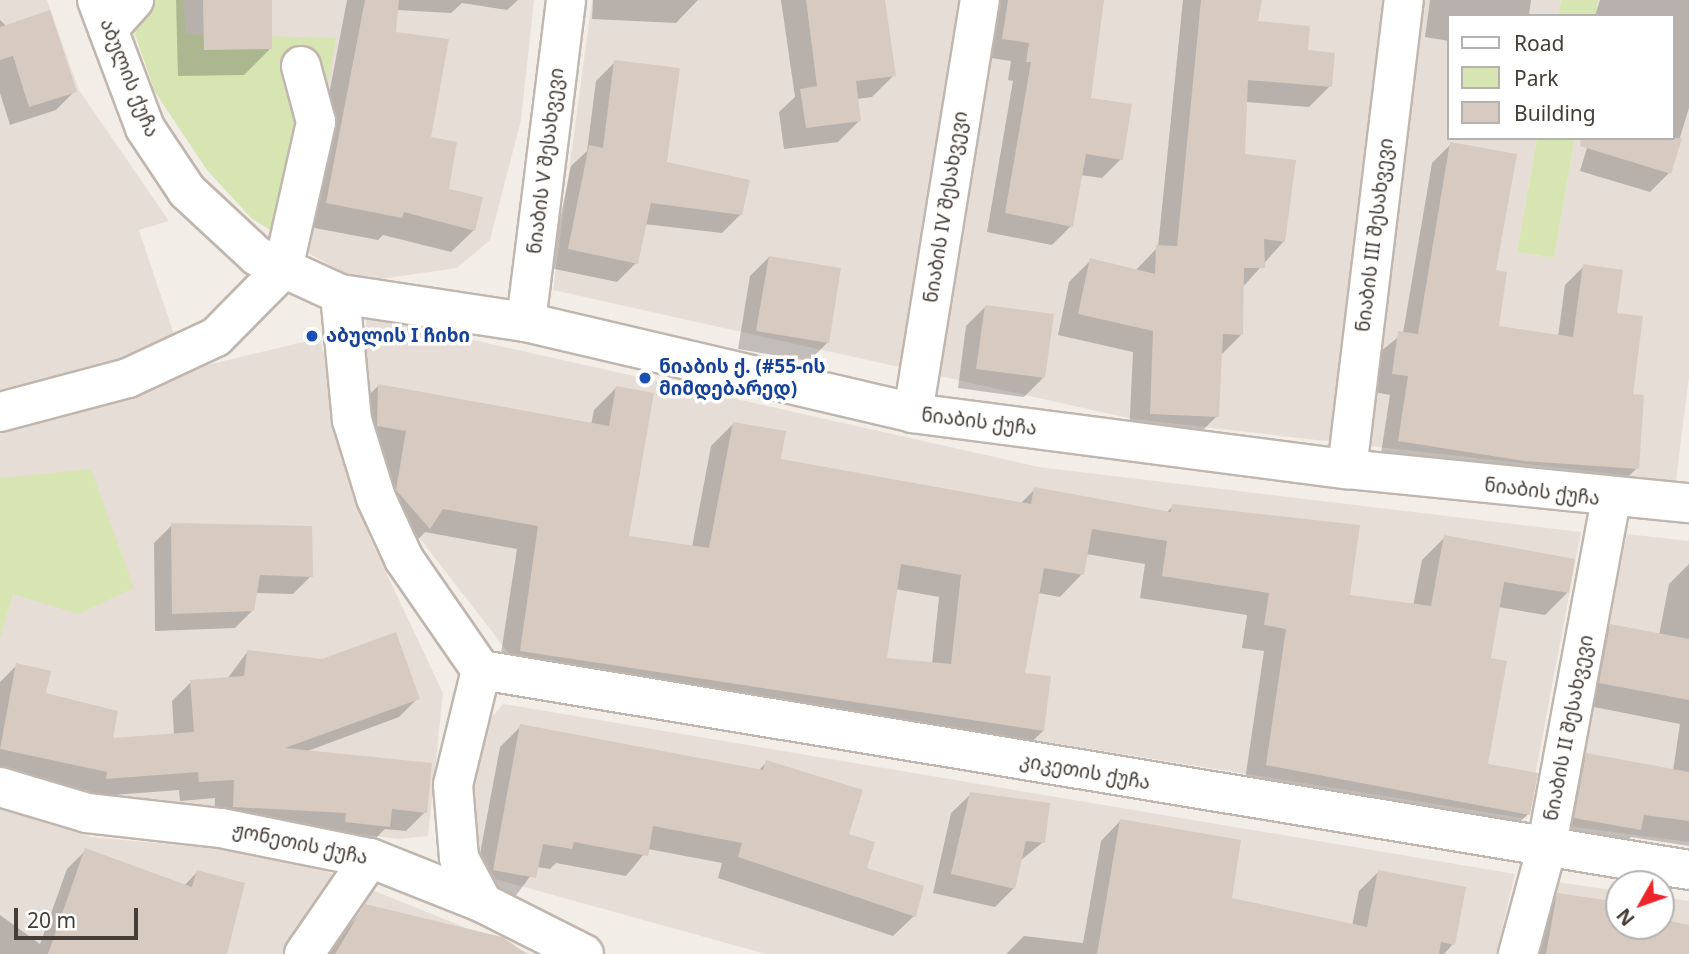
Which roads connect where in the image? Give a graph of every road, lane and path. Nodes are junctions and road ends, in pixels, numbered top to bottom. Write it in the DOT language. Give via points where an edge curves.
graph roads {
  1 [pos="134,0"];
  2 [pos="566,0"];
  3 [pos="980,0"];
  4 [pos="1404,0"];
  5 [pos="103,14"];
  6 [pos="301,66"];
  7 [pos="283,269"];
  8 [pos="340,294"];
  9 [pos="526,322"];
  10 [pos="0,412"];
  11 [pos="913,413"];
  12 [pos="1347,469"];
  13 [pos="1611,500"];
  14 [pos="1689,503"];
  15 [pos="481,670"];
  16 [pos="0,787"];
  17 [pos="1546,850"];
  18 [pos="370,858"];
  19 [pos="1689,870"];
  20 [pos="483,903"];
  21 [pos="304,954"];
  22 [pos="584,954"];
  23 [pos="1518,954"];
  1 -- 5 [label="street"];
  2 -- 9 [label="street, ნიაბის V შესახვევი"];
  3 -- 11 [label="street, ნიაბის IV შესახვევი"];
  4 -- 12 [label="street, ნიაბის III შესახვევი"];
  5 -- 7 [label="street, აბულის ქუჩა" via="145,128 187,191 257,256"];
  6 -- 7 [label="street" via="316,122"];
  7 -- 8 [label="street, ნიაბის ქუჩა"];
  7 -- 10 [label="street" via="216,337 128,378"];
  8 -- 9 [label="street, ნიაბის ქუჩა"];
  8 -- 15 [label="street" via="352,419 376,498 404,559"];
  9 -- 11 [label="street, ნიაბის ქუჩა"];
  11 -- 12 [label="street, ნიაბის ქუჩა"];
  12 -- 13 [label="street, ნიაბის ქუჩა"];
  13 -- 14 [label="street, ნიაბის ქუჩა"];
  13 -- 17 [label="street, ნიაბის II შესახვევი"];
  15 -- 17 [label="street, კიკეთის ქუჩა"];
  15 -- 20 [label="street" via="453,785 459,858"];
  16 -- 18 [label="street, ჟონეთის ქუჩა" via="87,813 221,828"];
  17 -- 19 [label="street, კიკეთის ქუჩა"];
  17 -- 23 [label="street, ნიაბის II შესახვევი"];
  18 -- 20 [label="street, ჟონეთის ქუჩა"];
  18 -- 21 [label="street"];
  20 -- 22 [label="street, ჟონეთის ქუჩა"];
}
